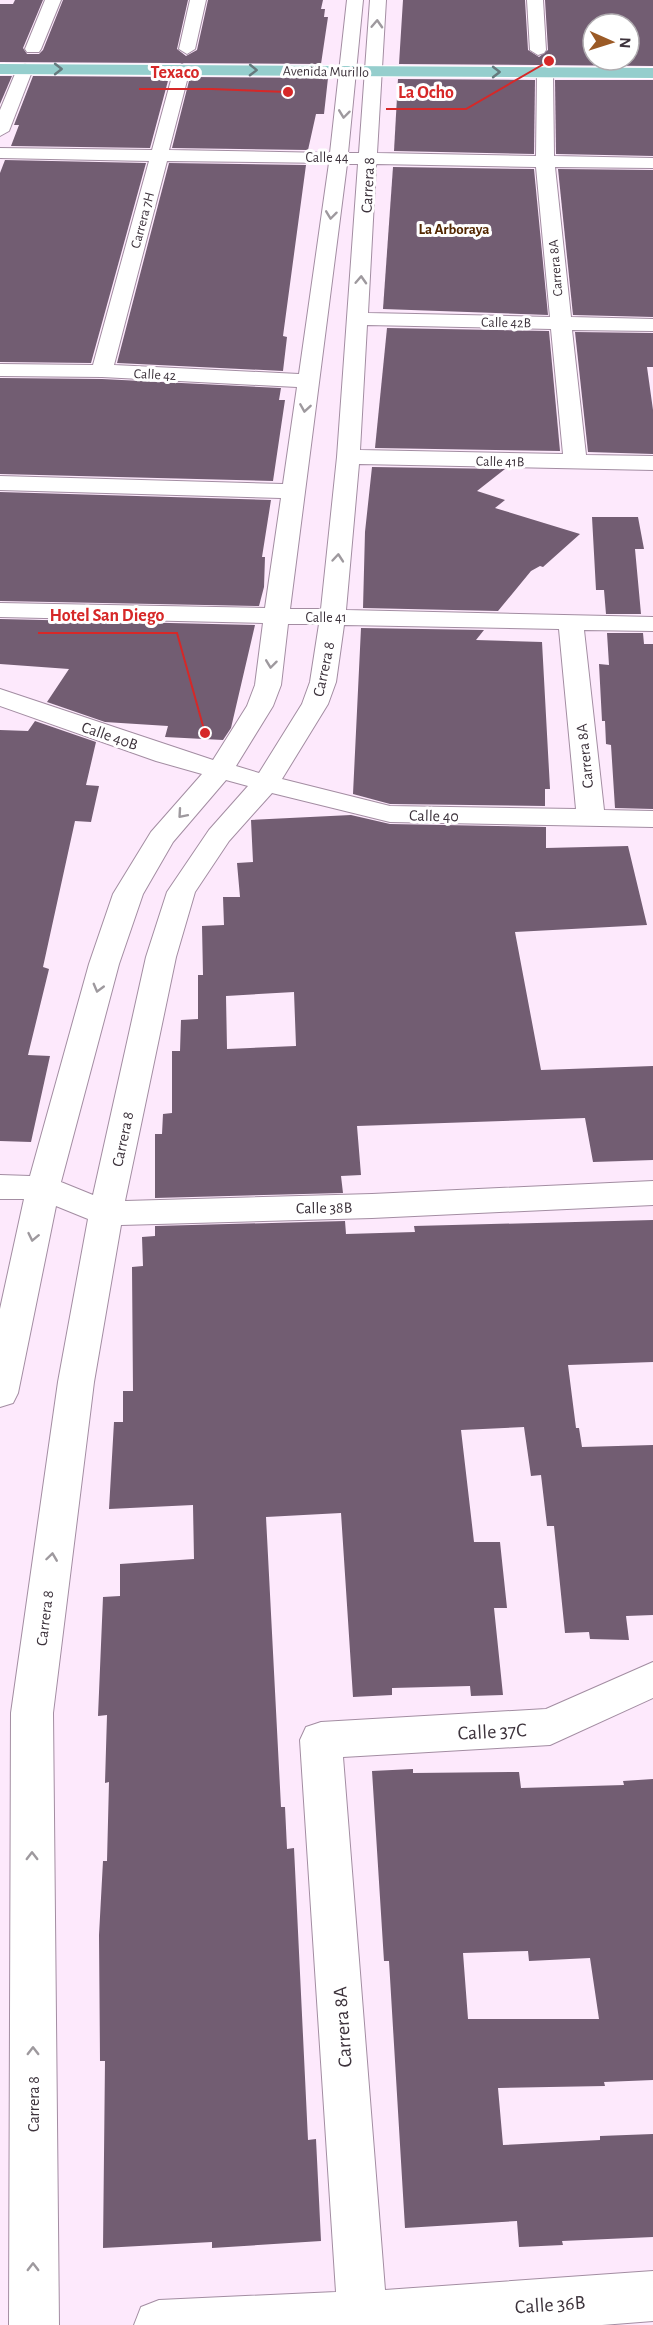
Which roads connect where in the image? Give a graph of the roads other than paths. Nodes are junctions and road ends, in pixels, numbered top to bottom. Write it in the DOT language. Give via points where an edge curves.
graph roads {
  1 [pos="53,0"];
  2 [pos="198,0"];
  3 [pos="355,0"];
  4 [pos="378,0"];
  5 [pos="535,0"];
  6 [pos="328,48"];
  7 [pos="351,48"];
  8 [pos="382,48"];
  9 [pos="11,49"];
  10 [pos="33,49"];
  11 [pos="57,49"];
  12 [pos="187,49"];
  13 [pos="538,50"];
  14 [pos="0,69"];
  15 [pos="25,69"];
  16 [pos="182,69"];
  17 [pos="349,71"];
  18 [pos="374,71"];
  19 [pos="545,72"];
  20 [pos="653,73"];
  21 [pos="0,131"];
  22 [pos="0,153"];
  23 [pos="159,155"];
  24 [pos="338,157"];
  25 [pos="368,157"];
  26 [pos="545,161"];
  27 [pos="653,163"];
  28 [pos="359,319"];
  29 [pos="560,323"];
  30 [pos="653,325"];
  31 [pos="0,370"];
  32 [pos="102,371"];
  33 [pos="309,381"];
  34 [pos="348,458"];
  35 [pos="575,462"];
  36 [pos="653,463"];
  37 [pos="0,483"];
  38 [pos="292,491"];
  39 [pos="0,610"];
  40 [pos="276,617"];
  41 [pos="333,617"];
  42 [pos="571,621"];
  43 [pos="653,624"];
  44 [pos="0,697"];
  45 [pos="220,770"];
  46 [pos="266,783"];
  47 [pos="591,819"];
  48 [pos="653,819"];
  49 [pos="0,1187"];
  50 [pos="43,1188"];
  51 [pos="653,1193"];
  52 [pos="106,1213"];
  53 [pos="0,1393"];
  54 [pos="653,1679"];
  55 [pos="321,1740"];
  56 [pos="653,2296"];
  57 [pos="362,2314"];
  58 [pos="464,2318"];
  59 [pos="34,2325"];
  60 [pos="159,2325"];
  1 -- 10 [label="street"];
  2 -- 12 [label="street"];
  3 -- 7 [label="street, Carrera 8"];
  8 -- 4 [label="street, Carrera 8, one-way"];
  5 -- 13 [label="street"];
  6 -- 7 [label="main road, Avenida Murillo"];
  7 -- 8 [label="main road, Avenida Murillo"];
  7 -- 17 [label="street, Carrera 8"];
  8 -- 18 [label="street, Carrera 8"];
  9 -- 10 [label="main road"];
  10 -- 11 [label="main road"];
  14 -- 15 [label="main road, Avenida Murillo"];
  15 -- 16 [label="main road, Avenida Murillo, one-way"];
  15 -- 21 [label="street"];
  16 -- 17 [label="main road, Avenida Murillo, one-way"];
  16 -- 23 [label="street, Carrera 7H"];
  17 -- 18 [label="main road, Avenida Murillo"];
  17 -- 24 [label="street, Carrera 8, one-way"];
  18 -- 19 [label="main road, Avenida Murillo, one-way"];
  18 -- 25 [label="street, Carrera 8"];
  19 -- 20 [label="main road, Avenida Murillo"];
  19 -- 26 [label="street, Carrera 8A"];
  22 -- 23 [label="street, Calle 44"];
  23 -- 24 [label="street, Calle 44"];
  23 -- 32 [label="street, Carrera 7H"];
  24 -- 25 [label="street, Calle 44"];
  24 -- 33 [label="street, Carrera 8, one-way"];
  25 -- 26 [label="street, Calle 44"];
  28 -- 25 [label="street, Carrera 8, one-way"];
  26 -- 27 [label="street, Calle 44"];
  26 -- 29 [label="street, Carrera 8A"];
  28 -- 29 [label="street, Calle 42B"];
  28 -- 34 [label="street, Carrera 8"];
  29 -- 30 [label="street, Calle 42B"];
  29 -- 35 [label="street, Carrera 8A"];
  31 -- 32 [label="street, Calle 42"];
  32 -- 33 [label="street, Calle 42"];
  33 -- 38 [label="street, Carrera 8, one-way"];
  34 -- 35 [label="street, Calle 41B"];
  41 -- 34 [label="street, Carrera 8, one-way"];
  35 -- 36 [label="street, Calle 41B"];
  37 -- 38 [label="street"];
  38 -- 40 [label="street, Carrera 8"];
  39 -- 40 [label="street, Calle 41"];
  40 -- 41 [label="street, Calle 41"];
  40 -- 45 [label="street, Carrera 8, one-way" via="268,685"];
  41 -- 42 [label="street, Calle 41"];
  41 -- 46 [label="street, Carrera 8" via="323,682 315,704"];
  42 -- 43 [label="street, Calle 41"];
  42 -- 47 [label="street, Carrera 8A"];
  44 -- 45 [label="street, Calle 40B"];
  45 -- 46 [label="street, Calle 40"];
  45 -- 50 [label="street, Carrera 8, one-way" via="161,838 129,894 104,963"];
  46 -- 47 [label="street, Calle 40" via="390,814"];
  46 -- 52 [label="street, Carrera 8" via="219,836 181,892 161,957"];
  47 -- 48 [label="street, Calle 40"];
  49 -- 50 [label="street, Calle 38B"];
  50 -- 52 [label="street, Calle 38B"];
  50 -- 53 [label="street, Carrera 8, one-way"];
  51 -- 52 [label="street, Calle 38B"];
  59 -- 52 [label="street, Carrera 8, one-way" via="32,1713 76,1382"];
  54 -- 55 [label="street, Calle 37C" via="550,1727"];
  55 -- 57 [label="street, Carrera 8A"];
  56 -- 58 [label="street, Calle 36B"];
  57 -- 58 [label="street, Calle 36B"];
  57 -- 60 [label="street, Calle 36B"];
}
